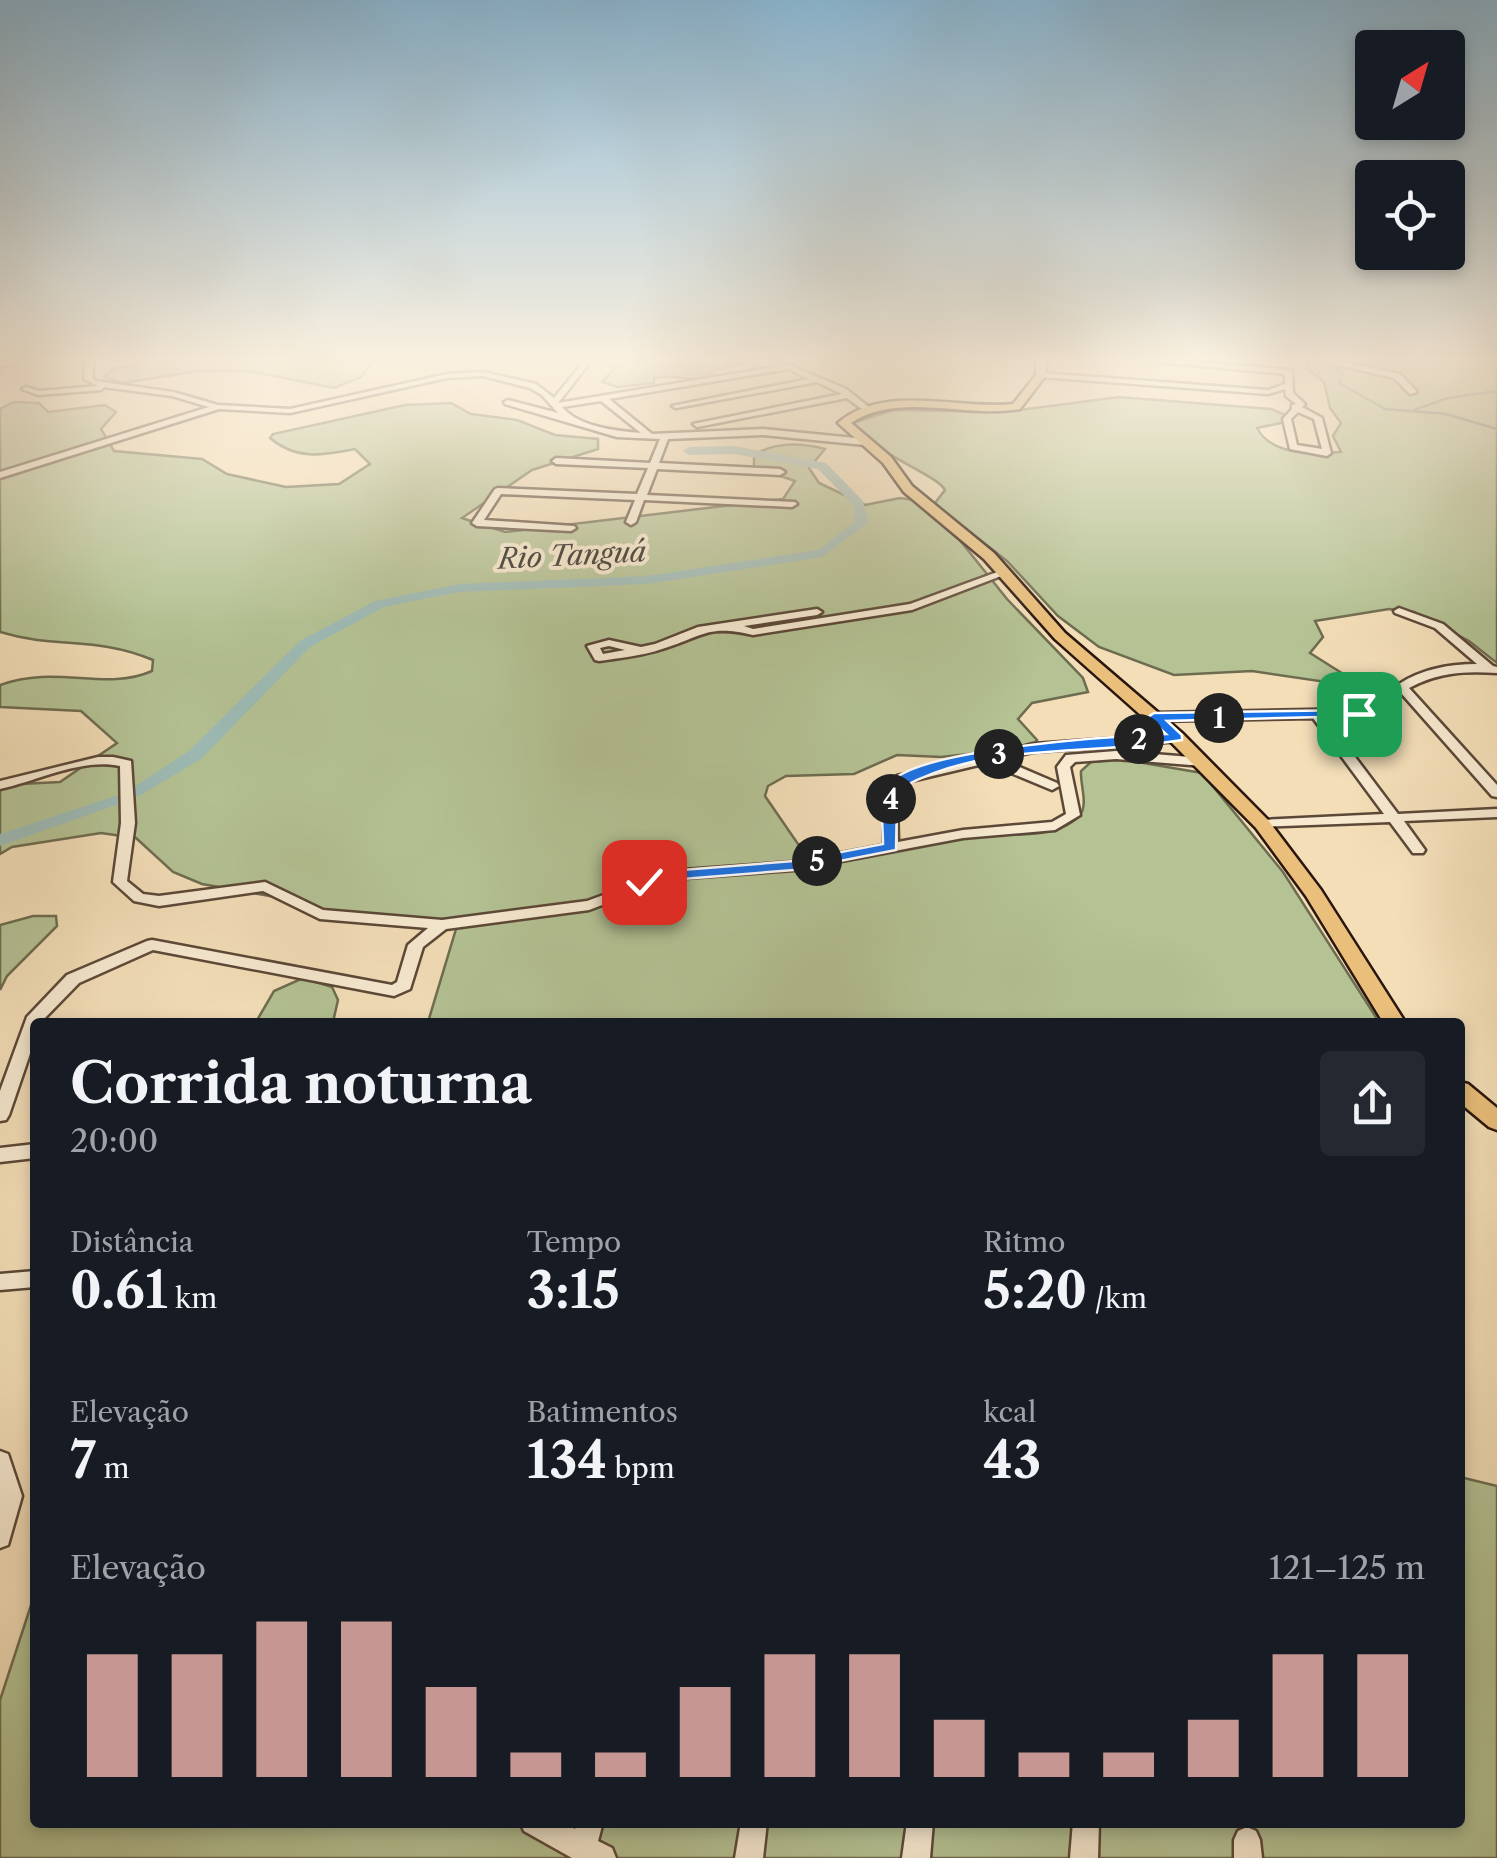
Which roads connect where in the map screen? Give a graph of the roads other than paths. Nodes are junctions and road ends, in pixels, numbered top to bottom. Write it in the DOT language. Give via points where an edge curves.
graph roads {
  1 [pos="93,447"];
  2 [pos="661,447"];
  3 [pos="871,447"];
  4 [pos="1293,447"];
  5 [pos="1326,447"];
  6 [pos="556,461"];
  7 [pos="654,465"];
  8 [pos="780,472"];
  9 [pos="0,476"];
  10 [pos="640,498"];
  11 [pos="792,504"];
  12 [pos="631,522"];
  13 [pos="571,528"];
  14 [pos="1004,574"];
  15 [pos="1399,611"];
  16 [pos="817,612"];
  17 [pos="728,626"];
  18 [pos="641,650"];
  19 [pos="1494,671"];
  20 [pos="1402,687"];
  21 [pos="1317,716"];
  22 [pos="1154,717"];
  23 [pos="1178,738"];
  24 [pos="984,756"];
  25 [pos="1204,762"];
  26 [pos="0,785"];
  27 [pos="1052,786"];
  28 [pos="1497,793"];
  29 [pos="1497,813"];
  30 [pos="1393,818"];
  31 [pos="1262,824"];
  32 [pos="891,847"];
  33 [pos="1418,850"];
  34 [pos="442,925"];
  35 [pos="37,1018"];
  36 [pos="1392,1018"];
  37 [pos="29,1048"];
  38 [pos="1465,1094"];
  39 [pos="0,1115"];
  40 [pos="1494,1116"];
  41 [pos="30,1151"];
  42 [pos="0,1154"];
  43 [pos="30,1279"];
  44 [pos="0,1282"];
  45 [pos="0,1461"];
  46 [pos="0,1537"];
  47 [pos="550,1828"];
  48 [pos="753,1828"];
  49 [pos="919,1828"];
  50 [pos="1086,1828"];
  51 [pos="592,1843"];
  52 [pos="749,1858"];
  53 [pos="916,1858"];
  54 [pos="1084,1858"];
  1 -- 9 [label="street"];
  2 -- 7 [label="street"];
  3 -- 14 [label="main road"];
  4 -- 5 [label="street" via="1328,452"];
  6 -- 7 [label="street"];
  7 -- 8 [label="street"];
  7 -- 10 [label="street"];
  10 -- 11 [label="street"];
  10 -- 12 [label="street"];
  10 -- 13 [label="street" via="498,491 478,523"];
  14 -- 17 [label="street" via="896,610 753,632"];
  14 -- 22 [label="main road" via="1060,636"];
  15 -- 19 [label="street" via="1438,626"];
  16 -- 17 [label="street"];
  17 -- 18 [label="street"];
  19 -- 20 [label="street" via="1454,668"];
  20 -- 21 [label="street" via="1372,710"];
  20 -- 28 [label="street"];
  21 -- 22 [label="street"];
  21 -- 30 [label="street"];
  22 -- 23 [label="main road"];
  23 -- 24 [label="street"];
  23 -- 25 [label="main road"];
  24 -- 27 [label="street"];
  24 -- 32 [label="street" via="896,785"];
  25 -- 31 [label="main road"];
  25 -- 32 [label="street" via="1072,758 1063,767 1072,797 1067,822"];
  26 -- 34 [label="street" via="102,758 126,764 120,882 139,898 266,886 320,914"];
  29 -- 30 [label="street"];
  30 -- 31 [label="street"];
  30 -- 33 [label="street"];
  31 -- 36 [label="main road"];
  32 -- 34 [label="street" via="794,866 669,875 588,905"];
  34 -- 35 [label="street" via="416,945 404,985 394,991 152,945 74,979"];
  37 -- 39 [label="street"];
  38 -- 40 [label="main road"];
  41 -- 42 [label="street"];
  43 -- 44 [label="street"];
  45 -- 46 [label="street" via="11,1496"];
  47 -- 51 [label="street"];
  48 -- 52 [label="street"];
  49 -- 53 [label="street"];
  50 -- 54 [label="street"];
}
